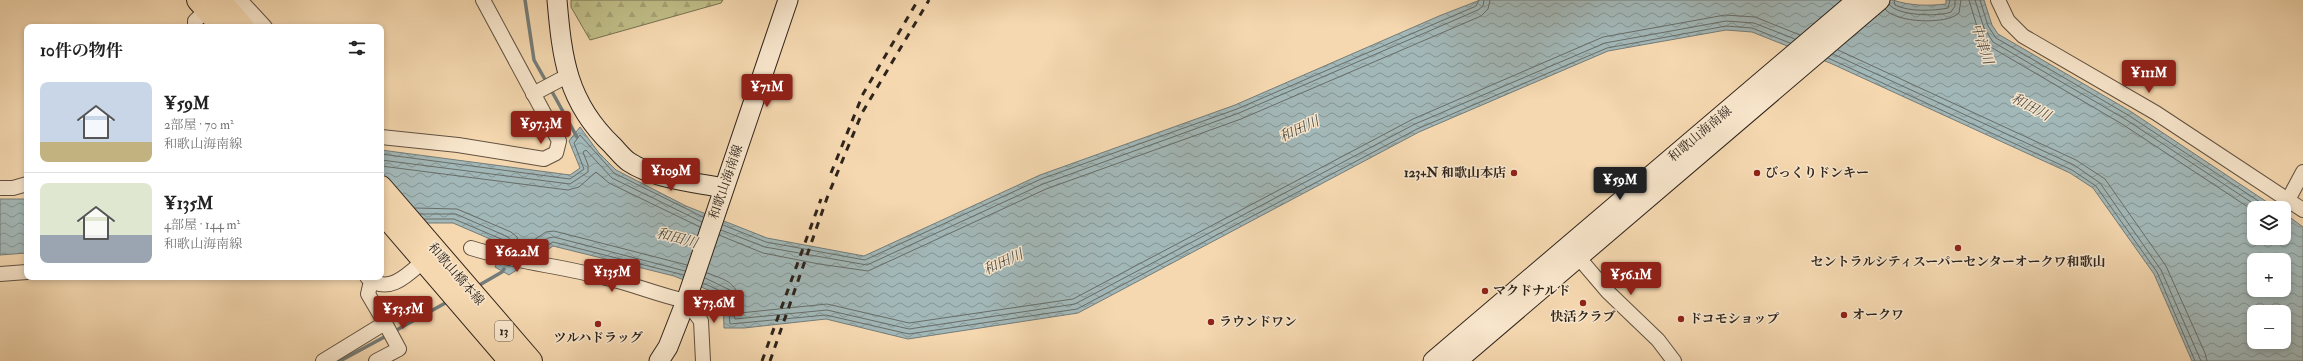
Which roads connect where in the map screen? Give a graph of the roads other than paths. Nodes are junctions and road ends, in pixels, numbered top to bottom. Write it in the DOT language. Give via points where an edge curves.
graph roads {
  1 [pos="240,0"];
  2 [pos="484,0"];
  3 [pos="557,0"];
  4 [pos="788,0"];
  5 [pos="1857,0"];
  6 [pos="1880,0"];
  7 [pos="1998,0"];
  8 [pos="205,9"];
  9 [pos="219,24"];
  10 [pos="237,24"];
  11 [pos="262,24"];
  12 [pos="1796,62"];
  13 [pos="562,79"];
  14 [pos="537,92"];
  15 [pos="384,137"];
  16 [pos="2303,172"];
  17 [pos="24,185"];
  18 [pos="0,188"];
  19 [pos="723,188"];
  20 [pos="384,191"];
  21 [pos="2288,200"];
  22 [pos="2303,210"];
  23 [pos="384,215"];
  24 [pos="471,248"];
  25 [pos="1574,252"];
  26 [pos="430,253"];
  27 [pos="24,272"];
  28 [pos="0,274"];
  29 [pos="369,280"];
  30 [pos="372,280"];
  31 [pos="687,297"];
  32 [pos="471,305"];
  33 [pos="385,323"];
  34 [pos="323,361"];
  35 [pos="376,361"];
  36 [pos="510,361"];
  37 [pos="531,361"];
  38 [pos="659,361"];
  39 [pos="703,361"];
  40 [pos="1433,361"];
  41 [pos="1457,361"];
  42 [pos="1674,361"];
  1 -- 11 [label="street"];
  2 -- 14 [label="street"];
  3 -- 13 [label="main road"];
  4 -- 19 [label="main road, 和歌山海南線"];
  5 -- 12 [label="main road, 和歌山海南線"];
  6 -- 12 [label="main road, 和歌山海南線"];
  7 -- 21 [label="street" via="2008,21 2023,36 2156,113"];
  8 -- 9 [label="main road"];
  8 -- 10 [label="main road"];
  12 -- 25 [label="main road, 和歌山海南線"];
  13 -- 14 [label="street"];
  13 -- 19 [label="main road" via="600,134 629,162 656,173"];
  14 -- 15 [label="street" via="559,141 556,153 544,158"];
  16 -- 21 [label="street"];
  17 -- 18 [label="street"];
  19 -- 31 [label="main road, 和歌山海南線"];
  20 -- 26 [label="main road, 和歌山橋本線 / 13"];
  21 -- 22 [label="street"];
  23 -- 26 [label="main road, 和歌山橋本線 / 13" via="409,244"];
  24 -- 31 [label="street" via="496,256 607,278 660,296"];
  25 -- 40 [label="main road, 和歌山海南線"];
  25 -- 41 [label="main road, 和歌山海南線"];
  25 -- 42 [label="street" via="1608,292 1658,340"];
  26 -- 30 [label="street" via="397,282 384,285"];
  26 -- 32 [label="main road, 和歌山橋本線 / 13"];
  27 -- 28 [label="street"];
  29 -- 33 [label="street" via="368,294"];
  31 -- 38 [label="main road, 和歌山海南線" via="668,347"];
  31 -- 39 [label="street" via="700,320"];
  32 -- 36 [label="main road, 和歌山橋本線 / 13"];
  32 -- 37 [label="main road, 和歌山橋本線 / 13"];
  33 -- 34 [label="street"];
  33 -- 35 [label="street" via="399,350"];
}
